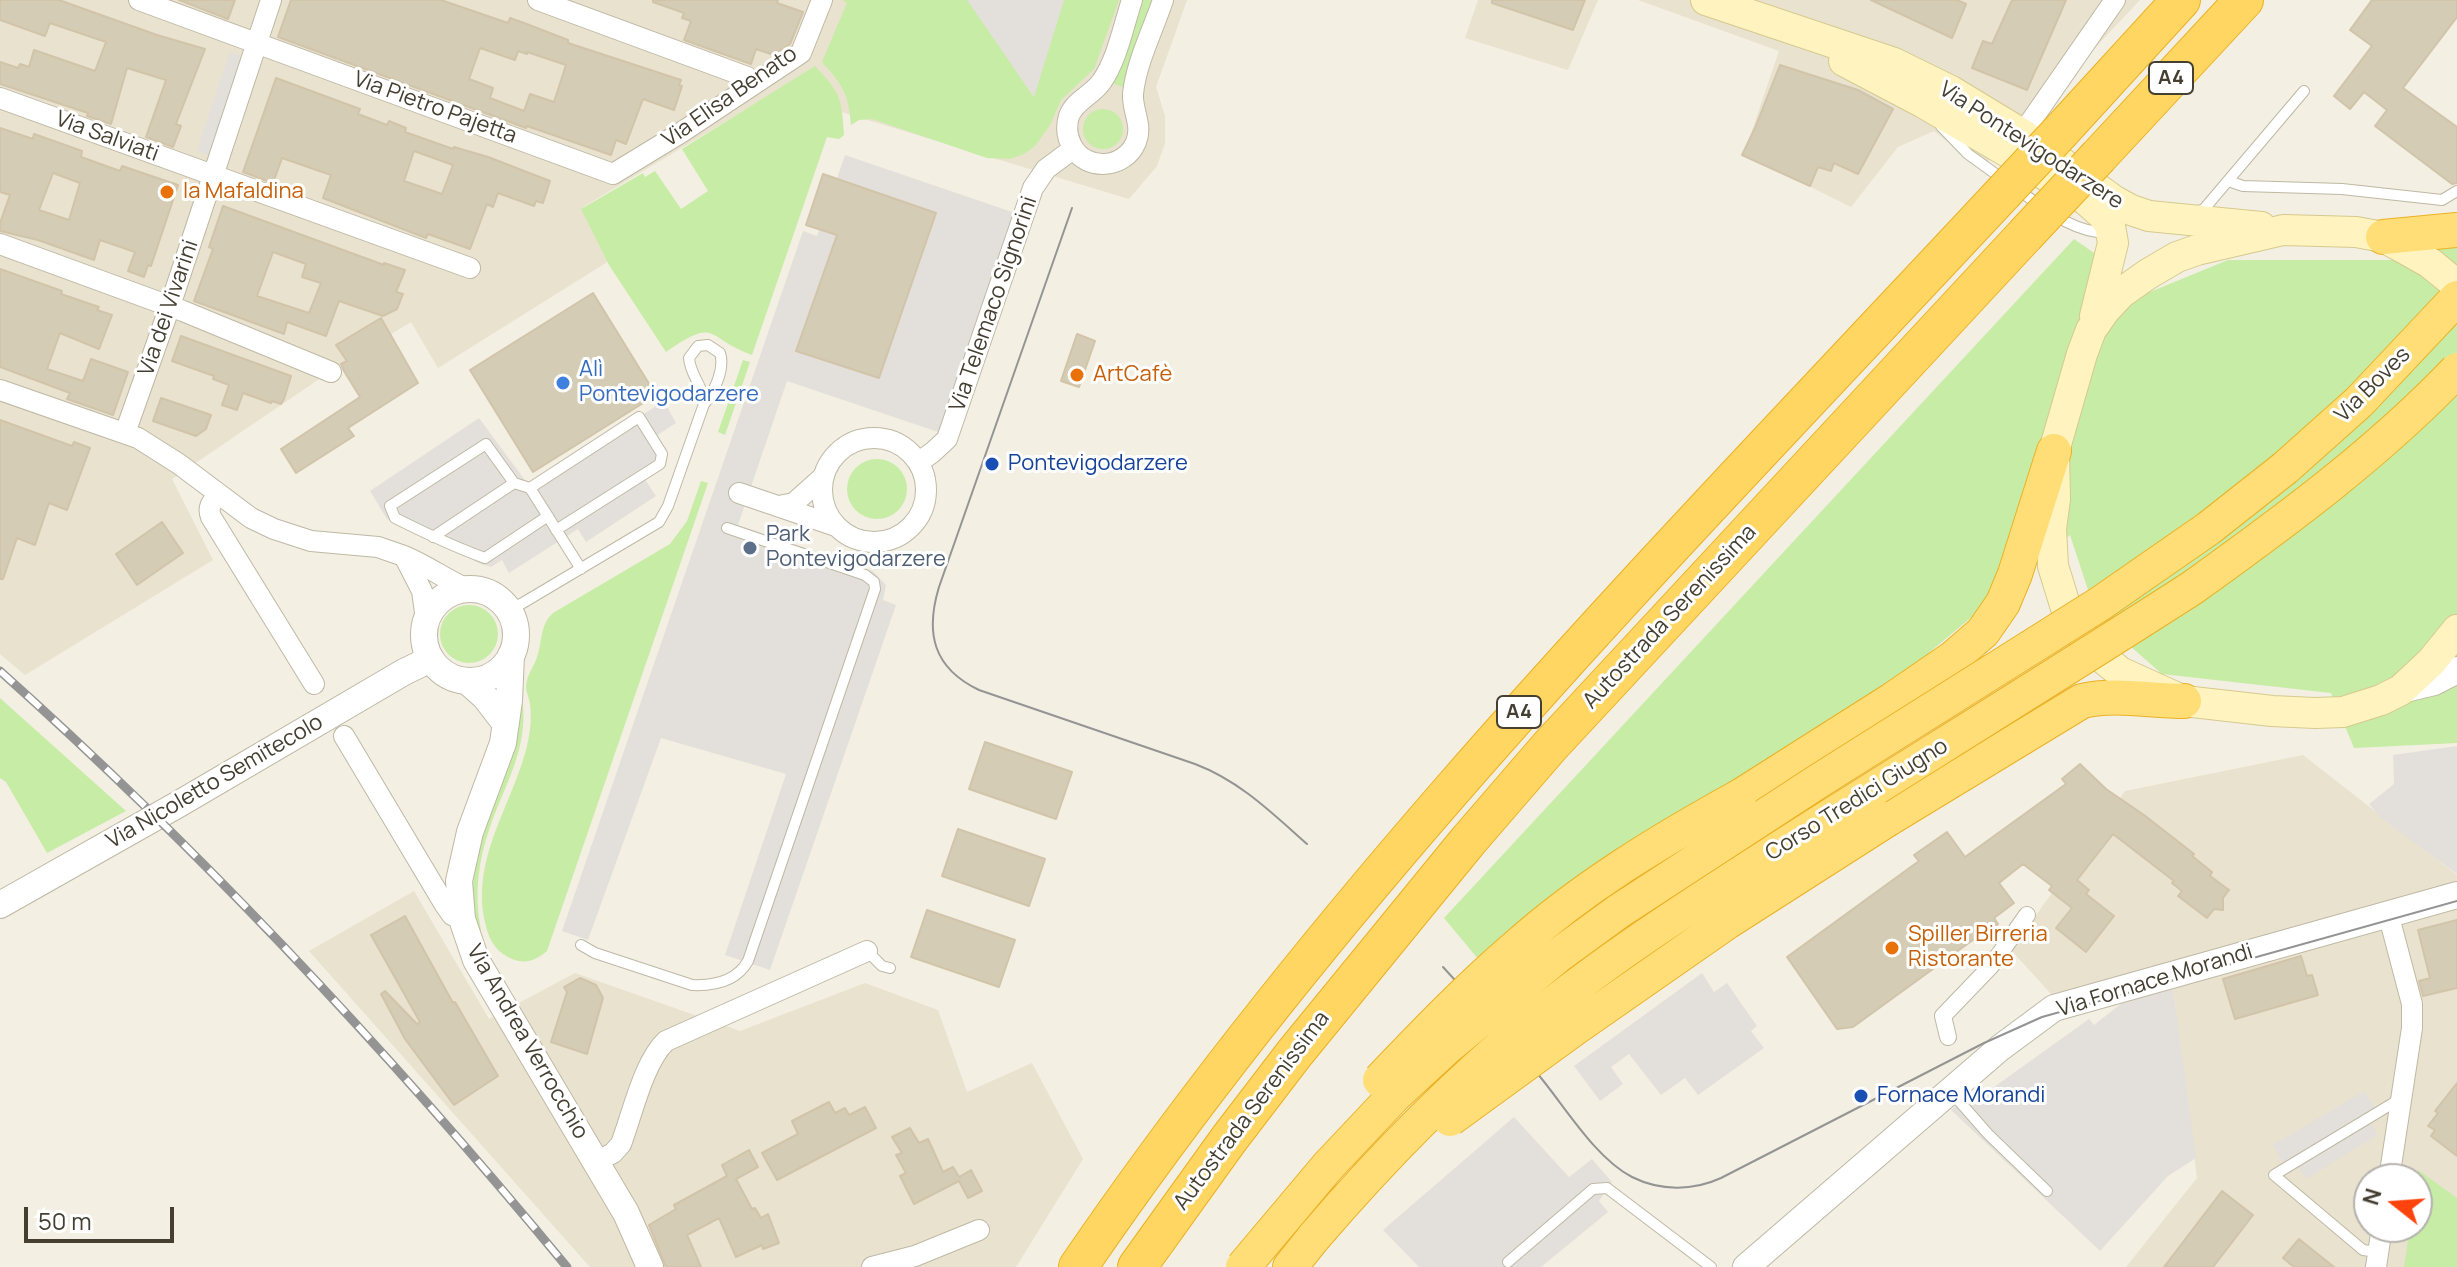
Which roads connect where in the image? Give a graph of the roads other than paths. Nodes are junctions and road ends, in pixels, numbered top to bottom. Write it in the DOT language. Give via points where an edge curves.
graph roads {
  1 [pos="139,0"];
  2 [pos="271,0"];
  3 [pos="538,0"];
  4 [pos="822,0"];
  5 [pos="1132,0"];
  6 [pos="1163,0"];
  7 [pos="1706,0"];
  8 [pos="2115,0"];
  9 [pos="2181,0"];
  10 [pos="2244,0"];
  11 [pos="1788,29"];
  12 [pos="257,42"];
  13 [pos="753,85"];
  14 [pos="2304,91"];
  15 [pos="1085,97"];
  16 [pos="0,98"];
  17 [pos="1135,111"];
  18 [pos="2022,134"];
  19 [pos="1073,149"];
  20 [pos="613,174"];
  21 [pos="213,176"];
  22 [pos="2228,181"];
  23 [pos="2457,191"];
  24 [pos="2184,220"];
  25 [pos="2283,230"];
  26 [pos="2457,230"];
  27 [pos="2383,237"];
  28 [pos="0,244"];
  29 [pos="470,268"];
  30 [pos="2457,285"];
  31 [pos="2457,298"];
  32 [pos="170,306"];
  33 [pos="2091,330"];
  34 [pos="2457,370"];
  35 [pos="331,372"];
  36 [pos="0,390"];
  37 [pos="704,404"];
  38 [pos="125,433"];
  39 [pos="2054,451"];
  40 [pos="919,462"];
  41 [pos="2285,468"];
  42 [pos="823,477"];
  43 [pos="514,483"];
  44 [pos="530,488"];
  45 [pos="739,493"];
  46 [pos="218,495"];
  47 [pos="779,506"];
  48 [pos="548,516"];
  49 [pos="836,526"];
  50 [pos="727,528"];
  51 [pos="556,530"];
  52 [pos="433,537"];
  53 [pos="404,556"];
  54 [pos="581,569"];
  55 [pos="467,589"];
  56 [pos="508,609"];
  57 [pos="426,620"];
  58 [pos="2457,630"];
  59 [pos="511,655"];
  60 [pos="431,659"];
  61 [pos="2457,670"];
  62 [pos="467,681"];
  63 [pos="314,684"];
  64 [pos="2401,690"];
  65 [pos="2184,701"];
  66 [pos="505,723"];
  67 [pos="344,736"];
  68 [pos="2457,895"];
  69 [pos="0,905"];
  70 [pos="2388,913"];
  71 [pos="2027,915"];
  72 [pos="462,919"];
  73 [pos="581,945"];
  74 [pos="867,951"];
  75 [pos="890,968"];
  76 [pos="1948,1037"];
  77 [pos="1951,1091"];
  78 [pos="2402,1098"];
  79 [pos="596,1162"];
  80 [pos="2392,1163"];
  81 [pos="2047,1191"];
  82 [pos="979,1230"];
  83 [pos="1314,1237"];
  84 [pos="2377,1259"];
  85 [pos="1508,1262"];
  86 [pos="650,1267"];
  87 [pos="872,1267"];
  88 [pos="1078,1267"];
  89 [pos="1137,1267"];
  90 [pos="1242,1267"];
  91 [pos="1290,1267"];
  92 [pos="1711,1267"];
  93 [pos="1746,1267"];
  1 -- 12 [label="street, Via Pietro Pajetta"];
  2 -- 12 [label="street, Via dei Vivarini"];
  3 -- 13 [label="street" via="747,77"];
  4 -- 13 [label="street, Via Elisa Benato" via="801,53"];
  5 -- 15 [label="street" via="1105,77"];
  6 -- 17 [label="street" via="1136,78"];
  7 -- 11 [label="main road, Via Pontevigodarzere"];
  8 -- 18 [label="street"];
  9 -- 88 [label="highway, Autostrada Serenissima / A4, bridge" via="1509,723 1213,1080"];
  10 -- 89 [label="highway, Autostrada Serenissima / A4, bridge" via="1550,746 1294,1054"];
  11 -- 18 [label="main road, Via Pontevigodarzere" via="1894,63"];
  11 -- 33 [label="main road, Via Pontevigodarzere" via="1922,102 2103,215 2112,233 2112,254"];
  12 -- 20 [label="street, Via Pietro Pajetta"];
  12 -- 21 [label="street, Via dei Vivarini"];
  13 -- 20 [label="street, Via Elisa Benato"];
  14 -- 22 [label="lane"];
  15 -- 17 [label="street" via="1117,95"];
  15 -- 19 [label="street" via="1068,121"];
  16 -- 21 [label="street, Via Salviati"];
  17 -- 19 [label="street" via="1139,134 1120,160 1098,164"];
  18 -- 24 [label="main road, Via Pontevigodarzere" via="2131,210"];
  19 -- 40 [label="street, Via Telemaco Signorini" via="1046,169 1033,188 947,439"];
  21 -- 29 [label="street, Via Salviati"];
  21 -- 32 [label="street, Via dei Vivarini"];
  22 -- 23 [label="lane" via="2442,200"];
  22 -- 24 [label="lane" via="2204,209"];
  24 -- 25 [label="main road, Via Pontevigodarzere"];
  25 -- 27 [label="main road"];
  25 -- 33 [label="main road" via="2177,257 2121,293"];
  26 -- 27 [label="highway"];
  27 -- 30 [label="main road"];
  28 -- 32 [label="street"];
  31 -- 41 [label="highway, Via Boves" via="2359,402"];
  32 -- 35 [label="street"];
  32 -- 38 [label="street, Via dei Vivarini"];
  33 -- 39 [label="main road, Via Pontevigodarzere"];
  34 -- 83 [label="highway, Corso Tredici Giugno, bridge" via="2324,489 2192,588 1709,893 1586,979 1435,1107"];
  36 -- 38 [label="street"];
  37 -- 37 [label="lane" via="722,362 717,349 708,345 698,346 689,358"];
  37 -- 54 [label="lane" via="659,522"];
  38 -- 46 [label="street" via="179,464"];
  39 -- 65 [label="main road, Via Pontevigodarzere" via="2053,566 2066,608 2089,647 2120,672"];
  39 -- 90 [label="highway, bridge" via="2015,574 1983,632 1892,700 1665,837 1557,913 1494,967 1366,1094 1282,1194"];
  40 -- 42 [label="street" via="892,440 858,439 830,460"];
  40 -- 49 [label="street" via="927,495 913,526 883,542 866,542"];
  41 -- 90 [label="highway, Corso Tredici Giugno, bridge" via="2101,603 1793,797 1560,954 1395,1095"];
  42 -- 47 [label="street" via="794,503"];
  42 -- 49 [label="street" via="826,511"];
  43 -- 44 [label="lane"];
  43 -- 52 [label="lane"];
  43 -- 52 [label="lane" via="486,444 390,506 395,518"];
  44 -- 48 [label="lane"];
  44 -- 51 [label="lane" via="639,417 646,428 662,454 660,464"];
  45 -- 47 [label="street"];
  46 -- 53 [label="street" via="251,518 295,537 378,547"];
  46 -- 63 [label="street" via="210,505 211,517"];
  47 -- 49 [label="street"];
  48 -- 51 [label="lane"];
  48 -- 52 [label="lane" via="485,558"];
  50 -- 73 [label="lane" via="865,575 875,589 748,961 734,978 697,985"];
  51 -- 54 [label="lane"];
  53 -- 55 [label="street"];
  53 -- 57 [label="street" via="422,591"];
  54 -- 56 [label="lane"];
  55 -- 56 [label="street" via="490,594"];
  55 -- 57 [label="street" via="442,598"];
  56 -- 59 [label="street, Via Andrea Verrocchio" via="514,624"];
  57 -- 60 [label="street" via="425,647"];
  58 -- 64 [label="main road"];
  59 -- 62 [label="street" via="493,675"];
  59 -- 66 [label="street, Via Andrea Verrocchio"];
  60 -- 62 [label="street" via="452,678"];
  60 -- 69 [label="street, Via Nicoletto Semitecolo"];
  61 -- 64 [label="street"];
  62 -- 66 [label="street"];
  64 -- 65 [label="main road, Via Pontevigodarzere" via="2343,712"];
  65 -- 83 [label="highway, bridge" via="2102,696 2082,701 1888,819 1727,922 1469,1104"];
  66 -- 72 [label="street, Via Andrea Verrocchio" via="501,753 464,852 458,891"];
  67 -- 72 [label="street, Via Andrea Verrocchio" via="445,905"];
  68 -- 70 [label="street, Via Fornace Morandi"];
  70 -- 77 [label="street, Via Fornace Morandi" via="2054,1008"];
  70 -- 78 [label="street" via="2412,1004"];
  71 -- 76 [label="street" via="1991,966 1943,1016"];
  72 -- 79 [label="street, Via Andrea Verrocchio" via="476,960"];
  74 -- 75 [label="lane"];
  74 -- 79 [label="street, Via Andrea Verrocchio" via="666,1041 650,1065 621,1144"];
  77 -- 81 [label="lane"];
  77 -- 93 [label="street, Via Fornace Morandi"];
  78 -- 80 [label="street"];
  78 -- 84 [label="lane" via="2274,1175"];
  79 -- 86 [label="street, Via Andrea Verrocchio" via="634,1227"];
  82 -- 87 [label="street"];
  83 -- 91 [label="highway, Corso Tredici Giugno"];
  85 -- 92 [label="lane" via="1593,1189 1607,1188"];
}
